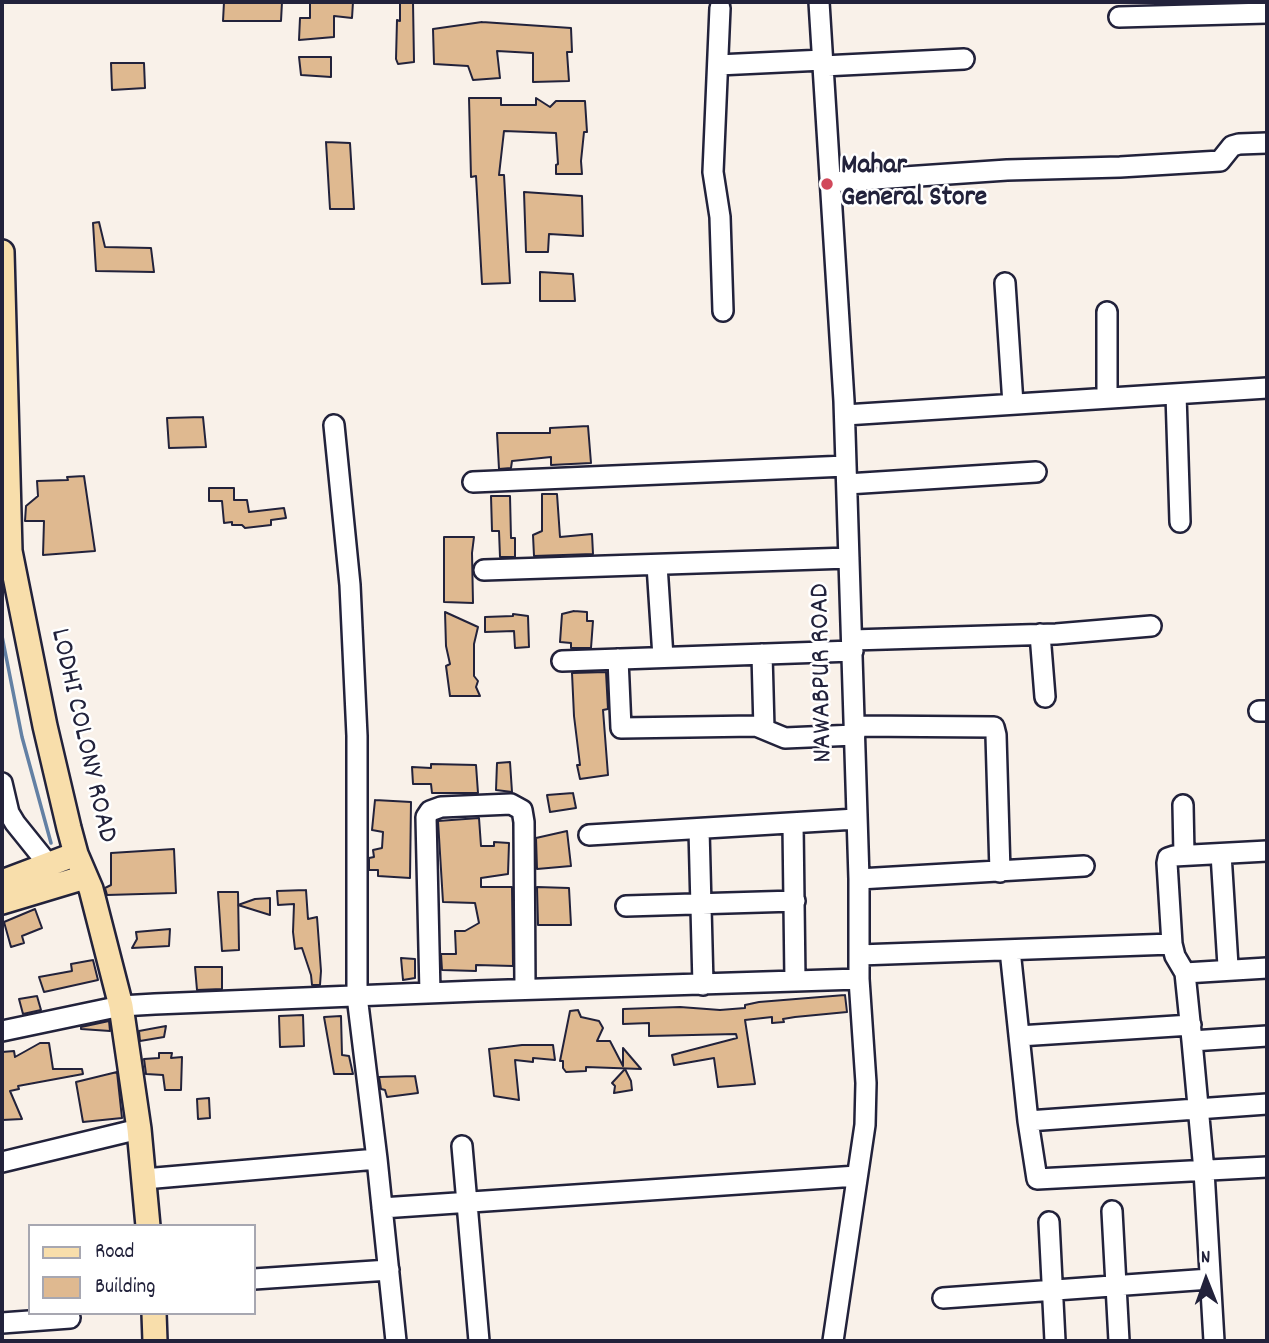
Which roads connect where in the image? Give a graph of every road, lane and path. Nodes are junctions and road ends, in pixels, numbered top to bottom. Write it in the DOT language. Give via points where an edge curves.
graph roads {
  1 [pos="819,2"];
  2 [pos="720,8"];
  3 [pos="1267,13"];
  4 [pos="1119,17"];
  5 [pos="964,59"];
  6 [pos="823,63"];
  7 [pos="718,65"];
  8 [pos="1267,143"];
  9 [pos="831,182"];
  10 [pos="2,252"];
  11 [pos="1004,283"];
  12 [pos="723,311"];
  13 [pos="1107,312"];
  14 [pos="1267,388"];
  15 [pos="1176,394"];
  16 [pos="1107,398"];
  17 [pos="1013,404"];
  18 [pos="845,415"];
  19 [pos="334,425"];
  20 [pos="1036,472"];
  21 [pos="847,475"];
  22 [pos="472,482"];
  23 [pos="1180,522"];
  24 [pos="6,551"];
  25 [pos="849,558"];
  26 [pos="657,565"];
  27 [pos="484,570"];
  28 [pos="1151,626"];
  29 [pos="1040,634"];
  30 [pos="853,645"];
  31 [pos="762,654"];
  32 [pos="663,657"];
  33 [pos="618,659"];
  34 [pos="562,661"];
  35 [pos="1045,697"];
  36 [pos="764,729"];
  37 [pos="854,731"];
  38 [pos="2,783"];
  39 [pos="1183,805"];
  40 [pos="856,819"];
  41 [pos="793,824"];
  42 [pos="699,829"];
  43 [pos="589,835"];
  44 [pos="1267,851"];
  45 [pos="76,854"];
  46 [pos="1221,854"];
  47 [pos="1184,855"];
  48 [pos="48,864"];
  49 [pos="1084,866"];
  50 [pos="1000,872"];
  51 [pos="85,877"];
  52 [pos="859,879"];
  53 [pos="2,882"];
  54 [pos="795,901"];
  55 [pos="2,902"];
  56 [pos="701,904"];
  57 [pos="626,906"];
  58 [pos="1172,944"];
  59 [pos="1010,950"];
  60 [pos="859,955"];
  61 [pos="1228,966"];
  62 [pos="1267,968"];
  63 [pos="1185,973"];
  64 [pos="859,979"];
  65 [pos="795,981"];
  66 [pos="703,985"];
  67 [pos="525,989"];
  68 [pos="430,993"];
  69 [pos="357,996"];
  70 [pos="121,1006"];
  71 [pos="2,1031"];
  72 [pos="1192,1033"];
  73 [pos="1019,1036"];
  74 [pos="1267,1036"];
  75 [pos="1267,1104"];
  76 [pos="1199,1109"];
  77 [pos="1028,1121"];
  78 [pos="139,1129"];
  79 [pos="462,1146"];
  80 [pos="377,1159"];
  81 [pos="2,1162"];
  82 [pos="1267,1167"];
  83 [pos="1204,1171"];
  84 [pos="857,1176"];
  85 [pos="144,1179"];
  86 [pos="467,1202"];
  87 [pos="382,1208"];
  88 [pos="1112,1212"];
  89 [pos="1049,1222"];
  90 [pos="148,1224"];
  91 [pos="388,1270"];
  92 [pos="256,1279"];
  93 [pos="1210,1279"];
  94 [pos="1116,1286"];
  95 [pos="1053,1291"];
  96 [pos="943,1298"];
  97 [pos="154,1315"];
  98 [pos="70,1318"];
  99 [pos="2,1323"];
  100 [pos="155,1341"];
  101 [pos="396,1341"];
  102 [pos="479,1341"];
  103 [pos="833,1341"];
  104 [pos="1055,1341"];
  105 [pos="1119,1341"];
  106 [pos="1214,1341"];
  1 -- 6 [label="street, NAWABPUR ROAD"];
  2 -- 7 [label="street"];
  3 -- 4 [label="street"];
  5 -- 6 [label="street"];
  6 -- 7 [label="street"];
  6 -- 9 [label="street, NAWABPUR ROAD"];
  7 -- 12 [label="street" via="713,172 720,217"];
  8 -- 9 [label="street" via="1232,146 1220,161"];
  9 -- 18 [label="street, NAWABPUR ROAD"];
  10 -- 24 [label="main road, LODHI COLONY ROAD"];
  11 -- 17 [label="street"];
  13 -- 16 [label="street"];
  14 -- 15 [label="street"];
  15 -- 16 [label="street"];
  15 -- 23 [label="street"];
  16 -- 17 [label="street"];
  17 -- 18 [label="street"];
  18 -- 21 [label="street, NAWABPUR ROAD"];
  19 -- 69 [label="street" via="350,586 356,722"];
  20 -- 21 [label="street"];
  21 -- 22 [label="street"];
  21 -- 25 [label="street, NAWABPUR ROAD"];
  24 -- 45 [label="main road, LODHI COLONY ROAD"];
  25 -- 26 [label="street"];
  25 -- 30 [label="street, NAWABPUR ROAD"];
  26 -- 27 [label="street"];
  26 -- 32 [label="street"];
  28 -- 29 [label="street"];
  29 -- 30 [label="street"];
  29 -- 35 [label="street"];
  30 -- 31 [label="street"];
  30 -- 37 [label="street, NAWABPUR ROAD"];
  31 -- 32 [label="street"];
  31 -- 36 [label="street"];
  32 -- 33 [label="street"];
  33 -- 34 [label="street"];
  33 -- 36 [label="street" via="621,728"];
  36 -- 37 [label="street" via="785,738"];
  37 -- 40 [label="street, NAWABPUR ROAD"];
  37 -- 50 [label="street" via="994,727"];
  38 -- 48 [label="street" via="9,813"];
  39 -- 47 [label="street"];
  40 -- 41 [label="street"];
  40 -- 52 [label="street, NAWABPUR ROAD"];
  41 -- 42 [label="street"];
  41 -- 54 [label="street"];
  42 -- 43 [label="street"];
  42 -- 56 [label="street"];
  44 -- 46 [label="street"];
  45 -- 48 [label="main road"];
  45 -- 51 [label="main road, LODHI COLONY ROAD"];
  46 -- 47 [label="street"];
  46 -- 61 [label="street"];
  47 -- 58 [label="street" via="1168,858 1167,863"];
  48 -- 53 [label="main road"];
  49 -- 50 [label="street"];
  50 -- 52 [label="street"];
  51 -- 55 [label="main road"];
  51 -- 70 [label="main road, LODHI COLONY ROAD"];
  52 -- 60 [label="street, NAWABPUR ROAD"];
  54 -- 56 [label="street"];
  54 -- 65 [label="street"];
  56 -- 57 [label="street"];
  56 -- 66 [label="street"];
  58 -- 59 [label="street"];
  58 -- 63 [label="street"];
  59 -- 60 [label="street"];
  59 -- 73 [label="street"];
  60 -- 64 [label="street, NAWABPUR ROAD"];
  62 -- 63 [label="street"];
  63 -- 72 [label="street"];
  64 -- 65 [label="street"];
  64 -- 84 [label="street, NAWABPUR ROAD" via="866,1083"];
  65 -- 66 [label="street"];
  66 -- 67 [label="street"];
  67 -- 68 [label="street"];
  67 -- 68 [label="street" via="524,822 522,810 511,804 441,807 426,817"];
  68 -- 69 [label="street"];
  69 -- 70 [label="street"];
  69 -- 80 [label="street"];
  70 -- 71 [label="street"];
  70 -- 78 [label="main road, LODHI COLONY ROAD"];
  72 -- 73 [label="street"];
  72 -- 74 [label="street"];
  72 -- 76 [label="street"];
  73 -- 77 [label="street"];
  75 -- 76 [label="street"];
  76 -- 77 [label="street"];
  76 -- 83 [label="street"];
  77 -- 83 [label="street" via="1037,1179"];
  78 -- 81 [label="street"];
  78 -- 85 [label="main road, LODHI COLONY ROAD"];
  79 -- 86 [label="street"];
  80 -- 85 [label="street"];
  80 -- 87 [label="street"];
  82 -- 83 [label="street"];
  83 -- 93 [label="street"];
  84 -- 86 [label="street"];
  84 -- 103 [label="street, NAWABPUR ROAD"];
  85 -- 90 [label="main road, LODHI COLONY ROAD"];
  86 -- 87 [label="street"];
  86 -- 102 [label="street"];
  87 -- 91 [label="street"];
  88 -- 94 [label="street"];
  89 -- 95 [label="street"];
  91 -- 92 [label="street"];
  91 -- 101 [label="street"];
  93 -- 94 [label="street"];
  93 -- 106 [label="street"];
  94 -- 95 [label="street"];
  94 -- 105 [label="street"];
  95 -- 96 [label="street"];
  95 -- 104 [label="street"];
  97 -- 100 [label="main road"];
  98 -- 99 [label="street"];
}
